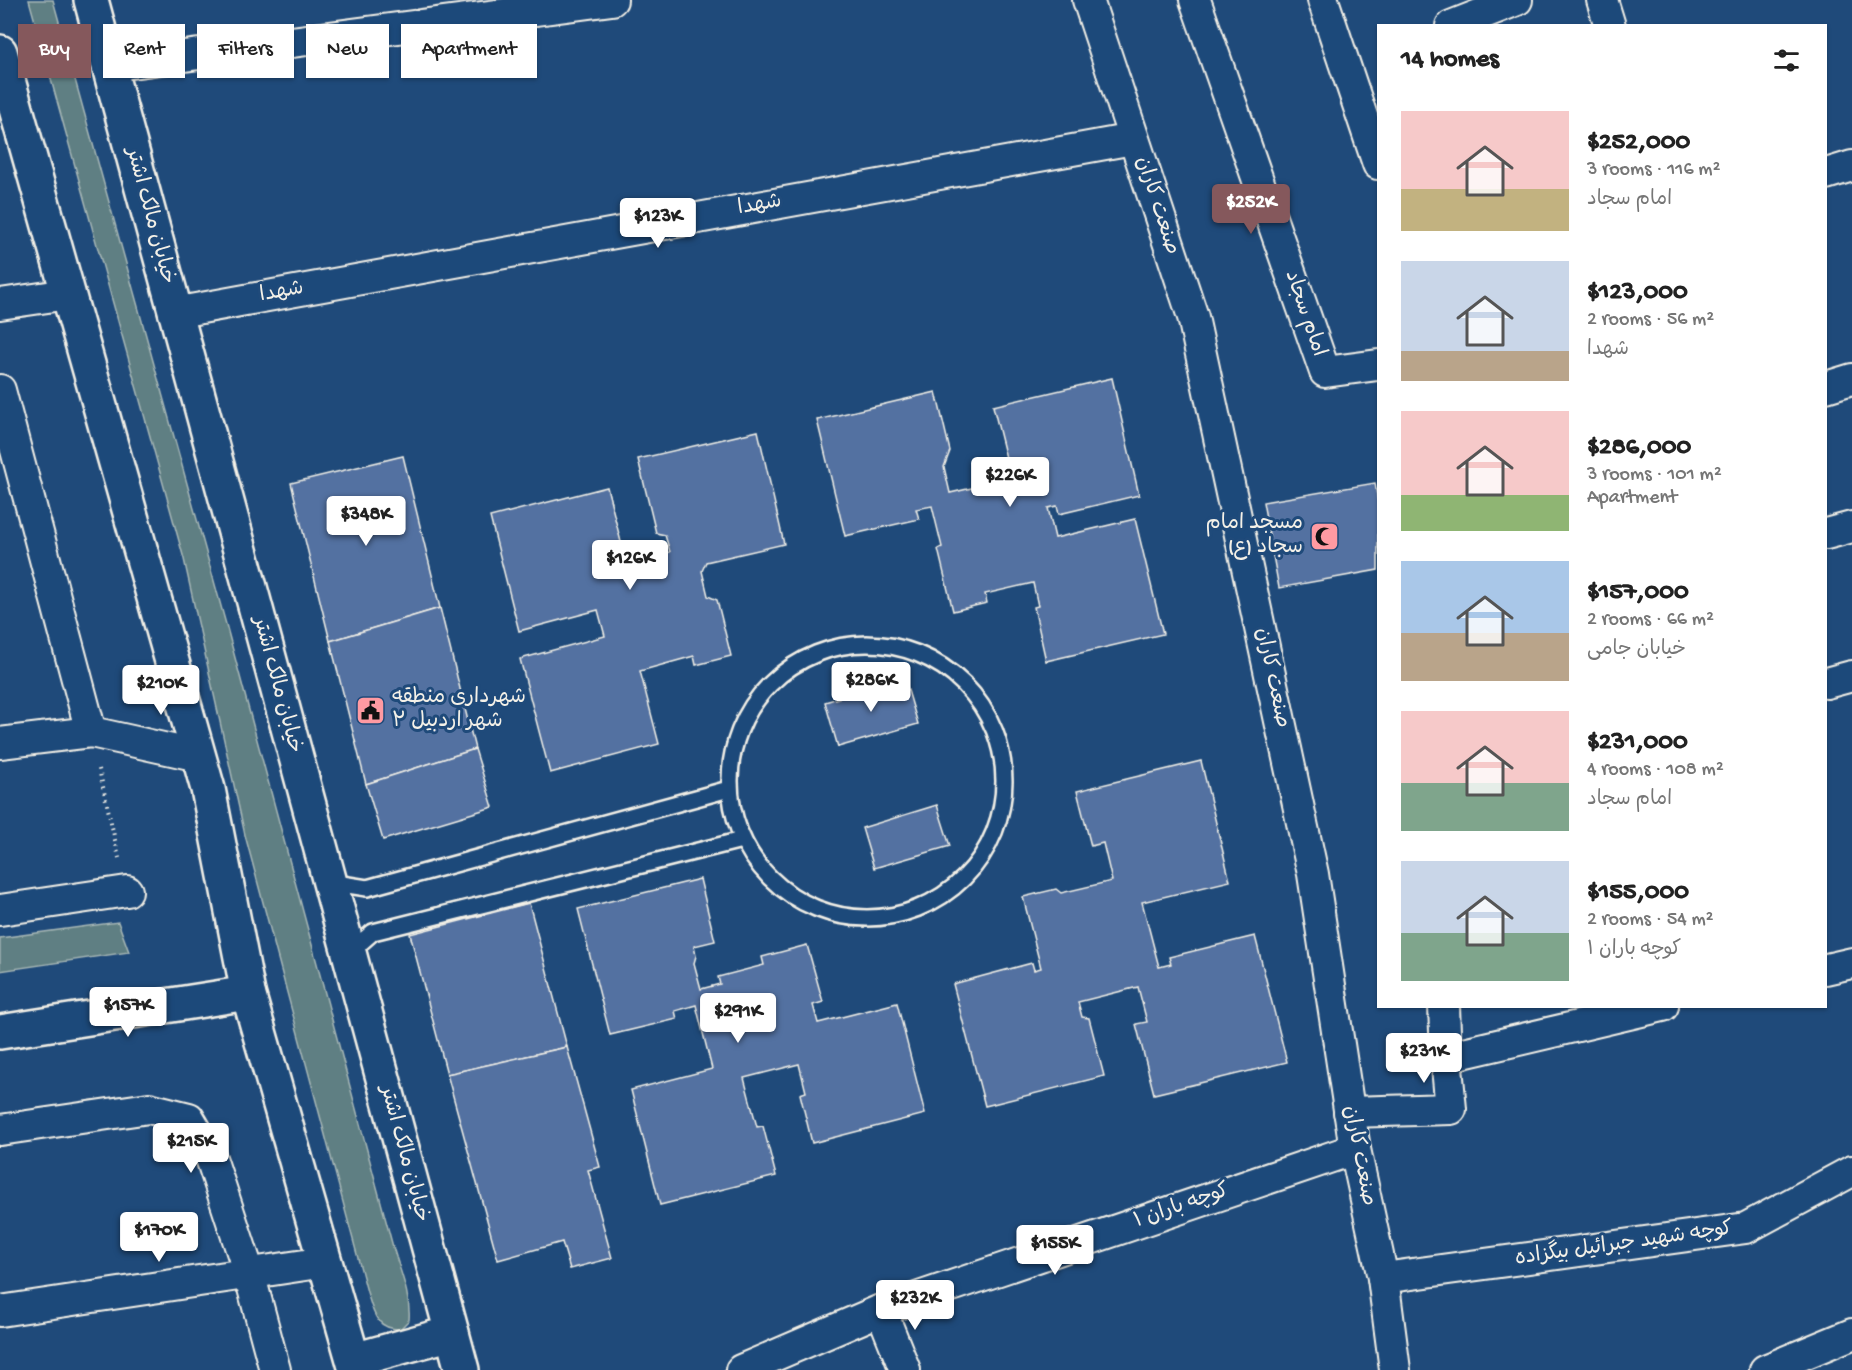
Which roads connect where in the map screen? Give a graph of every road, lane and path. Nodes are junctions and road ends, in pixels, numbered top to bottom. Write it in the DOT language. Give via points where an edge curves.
graph roads {
  1 [pos="91,0"];
  2 [pos="612,0"];
  3 [pos="1088,0"];
  4 [pos="1195,0"];
  5 [pos="1323,0"];
  6 [pos="1517,0"];
  7 [pos="1602,0"];
  8 [pos="1456,24"];
  9 [pos="1609,24"];
  10 [pos="103,47"];
  11 [pos="0,52"];
  12 [pos="185,56"];
  13 [pos="111,78"];
  14 [pos="1133,139"];
  15 [pos="1377,161"];
  16 [pos="1852,166"];
  17 [pos="1827,174"];
  18 [pos="68,294"];
  19 [pos="0,304"];
  20 [pos="174,313"];
  21 [pos="1377,365"];
  22 [pos="1852,379"];
  23 [pos="1827,387"];
  24 [pos="0,390"];
  25 [pos="7,444"];
  26 [pos="1852,527"];
  27 [pos="1827,534"];
  28 [pos="1852,676"];
  29 [pos="1827,683"];
  30 [pos="91,732"];
  31 [pos="0,743"];
  32 [pos="199,756"];
  33 [pos="729,789"];
  34 [pos="742,840"];
  35 [pos="329,882"];
  36 [pos="127,891"];
  37 [pos="0,910"];
  38 [pos="349,953"];
  39 [pos="1852,963"];
  40 [pos="1827,969"];
  41 [pos="248,993"];
  42 [pos="1444,1008"];
  43 [pos="1654,1008"];
  44 [pos="0,1032"];
  45 [pos="1446,1057"];
  46 [pos="1350,1112"];
  47 [pos="0,1130"];
  48 [pos="1355,1149"];
  49 [pos="1852,1171"];
  50 [pos="325,1262"];
  51 [pos="249,1273"];
  52 [pos="1383,1278"];
  53 [pos="881,1310"];
  54 [pos="0,1311"];
  55 [pos="452,1333"];
  56 [pos="1852,1334"];
  57 [pos="355,1365"];
  58 [pos="275,1370"];
  59 [pos="462,1370"];
  60 [pos="741,1370"];
  61 [pos="905,1370"];
  62 [pos="1395,1370"];
  63 [pos="1765,1370"];
  1 -- 10 [label="main road, خیابان مالک اشتر"];
  2 -- 12 [label="street"];
  3 -- 14 [label="street, صنعت کاران"];
  4 -- 21 [label="street, امام سجاد" via="1324,372"];
  5 -- 15 [label="street"];
  6 -- 8 [label="street"];
  7 -- 9 [label="street"];
  11 -- 18 [label="main road"];
  13 -- 20 [label="main road, خیابان مالک اشتر"];
  14 -- 20 [label="street, شهدا"];
  14 -- 46 [label="street, صنعت کاران" via="1193,317 1313,874"];
  16 -- 17 [label="street"];
  18 -- 19 [label="street"];
  18 -- 32 [label="main road"];
  20 -- 35 [label="main road, خیابان مالک اشتر"];
  22 -- 23 [label="street"];
  24 -- 25 [label="street"];
  25 -- 30 [label="street"];
  26 -- 27 [label="street"];
  28 -- 29 [label="street"];
  30 -- 31 [label="street"];
  30 -- 32 [label="street"];
  30 -- 36 [label="path"];
  32 -- 41 [label="main road"];
  33 -- 34 [label="lane"];
  33 -- 34 [label="lane" via="733,746 750,707 778,675 815,653 857,644 899,647 939,664 971,691 994,727 1005,769 1002,811 986,851 960,884 924,907 883,918 840,916 800,902 766,876"];
  33 -- 35 [label="lane" via="367,888"];
  34 -- 38 [label="lane" via="374,932"];
  35 -- 38 [label="main road, خیابان مالک اشتر"];
  36 -- 37 [label="street"];
  38 -- 55 [label="main road, خیابان مالک اشتر"];
  39 -- 40 [label="street"];
  41 -- 44 [label="main road"];
  41 -- 50 [label="main road"];
  42 -- 45 [label="street"];
  43 -- 45 [label="street"];
  45 -- 46 [label="street" via="1451,1109"];
  46 -- 48 [label="street, صنعت کاران"];
  47 -- 51 [label="street" via="149,1108 189,1119 209,1152"];
  48 -- 52 [label="street, صنعت کاران"];
  48 -- 53 [label="street, کوچه باران ۱"];
  49 -- 52 [label="street, کوچه شهید جبرائیل بیگزاده" via="1746,1228"];
  50 -- 51 [label="street"];
  50 -- 57 [label="main road"];
  51 -- 54 [label="street"];
  51 -- 58 [label="street"];
  52 -- 62 [label="street, صنعت کاران"];
  53 -- 60 [label="street, کوچه باران ۱"];
  53 -- 61 [label="street"];
  55 -- 57 [label="main road"];
  55 -- 59 [label="main road, خیابان مالک اشتر"];
  56 -- 63 [label="street"];
}
